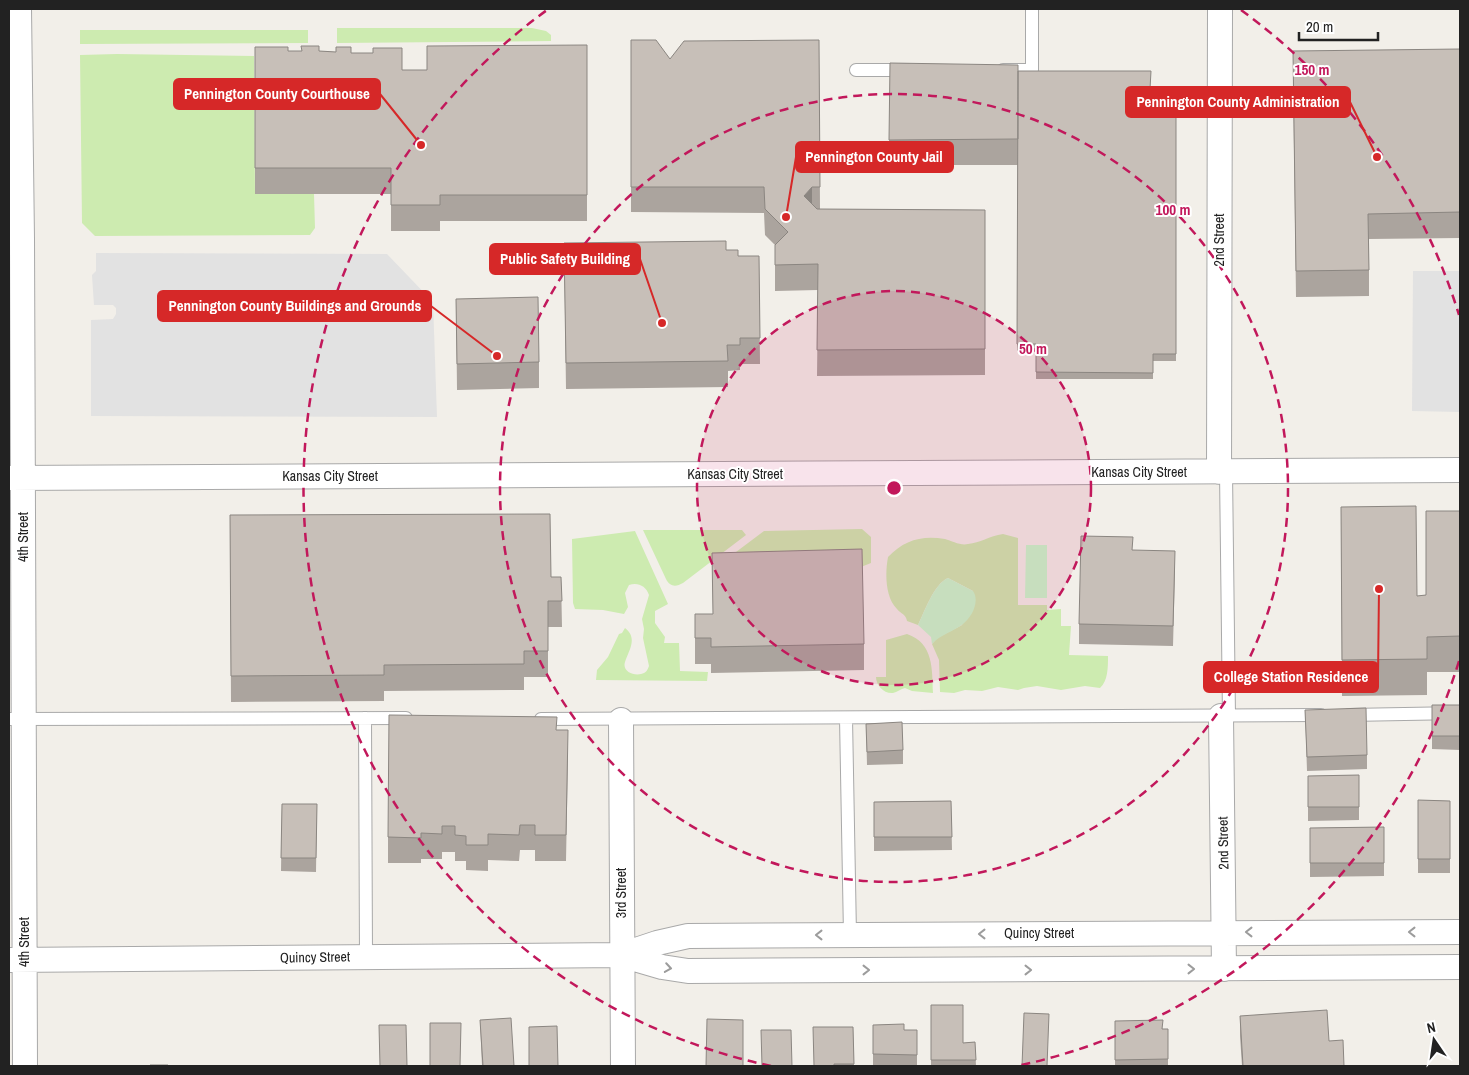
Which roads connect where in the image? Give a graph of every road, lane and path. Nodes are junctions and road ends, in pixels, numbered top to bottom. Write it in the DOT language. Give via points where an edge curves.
graph roads {
  1 [pos="19,9"];
  2 [pos="1032,9"];
  3 [pos="1220,9"];
  4 [pos="856,70"];
  5 [pos="924,70"];
  6 [pos="992,70"];
  7 [pos="16,239"];
  8 [pos="1460,470"];
  9 [pos="1223,472"];
  10 [pos="16,478"];
  11 [pos="1460,713"];
  12 [pos="1225,716"];
  13 [pos="365,718"];
  14 [pos="414,718"];
  15 [pos="846,718"];
  16 [pos="16,719"];
  17 [pos="532,719"];
  18 [pos="621,720"];
  19 [pos="1224,932"];
  20 [pos="1460,932"];
  21 [pos="850,934"];
  22 [pos="621,955"];
  23 [pos="366,957"];
  24 [pos="17,960"];
  25 [pos="1460,967"];
  26 [pos="1224,969"];
  27 [pos="25,1066"];
  28 [pos="622,1066"];
  1 -- 7 [label="street, 4th Street"];
  2 -- 6 [label="lane" via="1032,70"];
  3 -- 9 [label="street, 2nd Street"];
  4 -- 5 [label="lane"];
  7 -- 10 [label="street, 4th Street"];
  8 -- 9 [label="street, Kansas City Street"];
  9 -- 10 [label="street, Kansas City Street"];
  9 -- 12 [label="lane"];
  10 -- 16 [label="street, 4th Street"];
  11 -- 12 [label="lane"];
  12 -- 15 [label="lane"];
  12 -- 19 [label="street, 2nd Street"];
  13 -- 14 [label="lane"];
  13 -- 16 [label="lane"];
  13 -- 23 [label="lane"];
  15 -- 18 [label="lane"];
  15 -- 21 [label="lane"];
  16 -- 24 [label="street, 4th Street"];
  17 -- 18 [label="lane"];
  18 -- 22 [label="street, 3rd Street"];
  20 -- 19 [label="street, Quincy Street, one-way"];
  19 -- 21 [label="street, Quincy Street, one-way"];
  19 -- 26 [label="street, 2nd Street"];
  21 -- 22 [label="street, Quincy Street, one-way" via="688,936"];
  22 -- 23 [label="street, Quincy Street"];
  22 -- 26 [label="street, Quincy Street, one-way" via="688,971"];
  22 -- 28 [label="street, 3rd Street"];
  23 -- 24 [label="street, Quincy Street"];
  24 -- 27 [label="street, 4th Street"];
  25 -- 26 [label="street, Quincy Street"];
}
